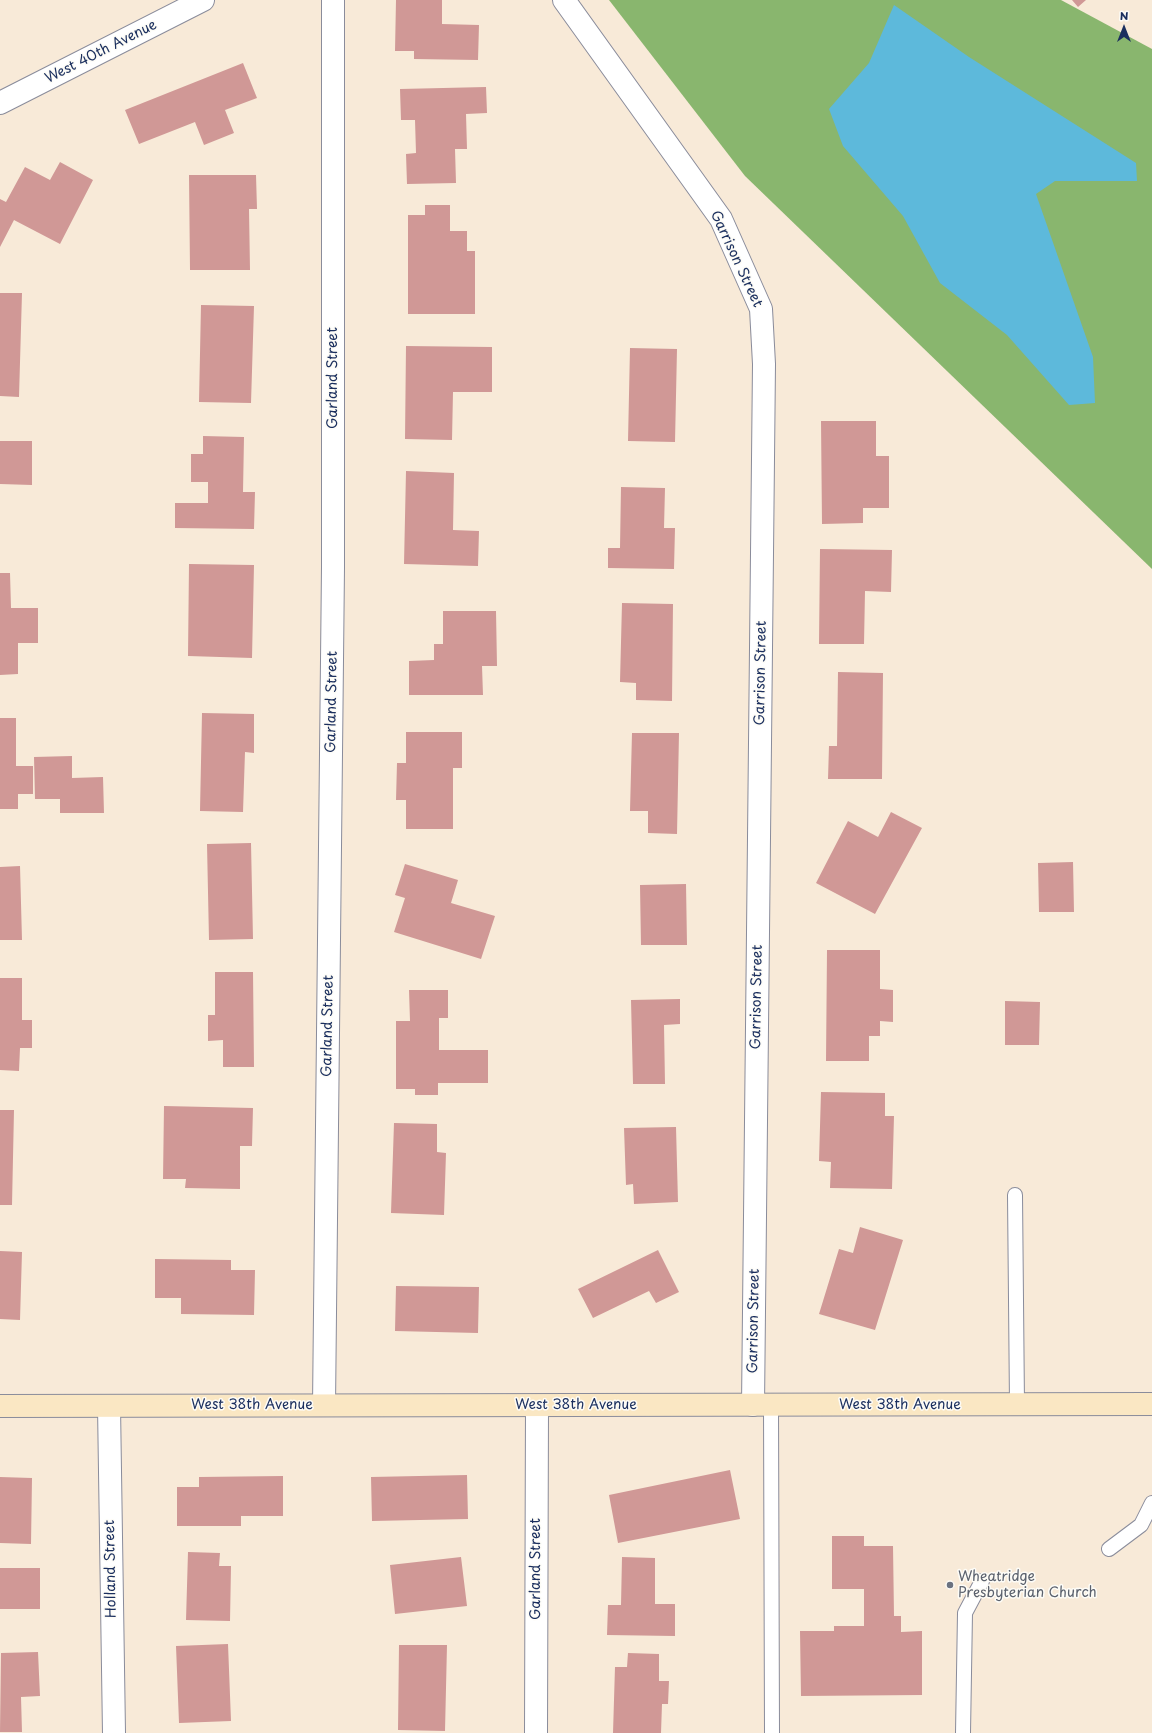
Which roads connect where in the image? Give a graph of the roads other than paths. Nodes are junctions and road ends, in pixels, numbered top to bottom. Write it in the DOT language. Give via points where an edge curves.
graph roads {
  1 [pos="203,0"];
  2 [pos="333,0"];
  3 [pos="564,0"];
  4 [pos="0,103"];
  5 [pos="1016,1195"];
  6 [pos="1152,1404"];
  7 [pos="324,1405"];
  8 [pos="762,1405"];
  9 [pos="1017,1405"];
  10 [pos="0,1406"];
  11 [pos="109,1406"];
  12 [pos="537,1406"];
  13 [pos="1152,1503"];
  14 [pos="1109,1549"];
  15 [pos="982,1581"];
  16 [pos="114,1733"];
  17 [pos="536,1733"];
  18 [pos="772,1733"];
  19 [pos="963,1733"];
  1 -- 4 [label="street, West 40th Avenue"];
  2 -- 7 [label="street, Garland Street" via="333,567"];
  3 -- 8 [label="street, Garrison Street" via="721,219 762,309"];
  5 -- 9 [label="lane"];
  6 -- 9 [label="main road, West 38th Avenue"];
  7 -- 11 [label="main road, West 38th Avenue"];
  7 -- 12 [label="main road, West 38th Avenue"];
  8 -- 9 [label="main road, West 38th Avenue"];
  8 -- 12 [label="main road, West 38th Avenue"];
  8 -- 18 [label="lane"];
  10 -- 11 [label="main road, West 38th Avenue"];
  11 -- 16 [label="street, Holland Street"];
  12 -- 17 [label="street, Garland Street"];
  13 -- 14 [label="lane" via="1141,1526"];
  15 -- 19 [label="lane" via="965,1613"];
}
